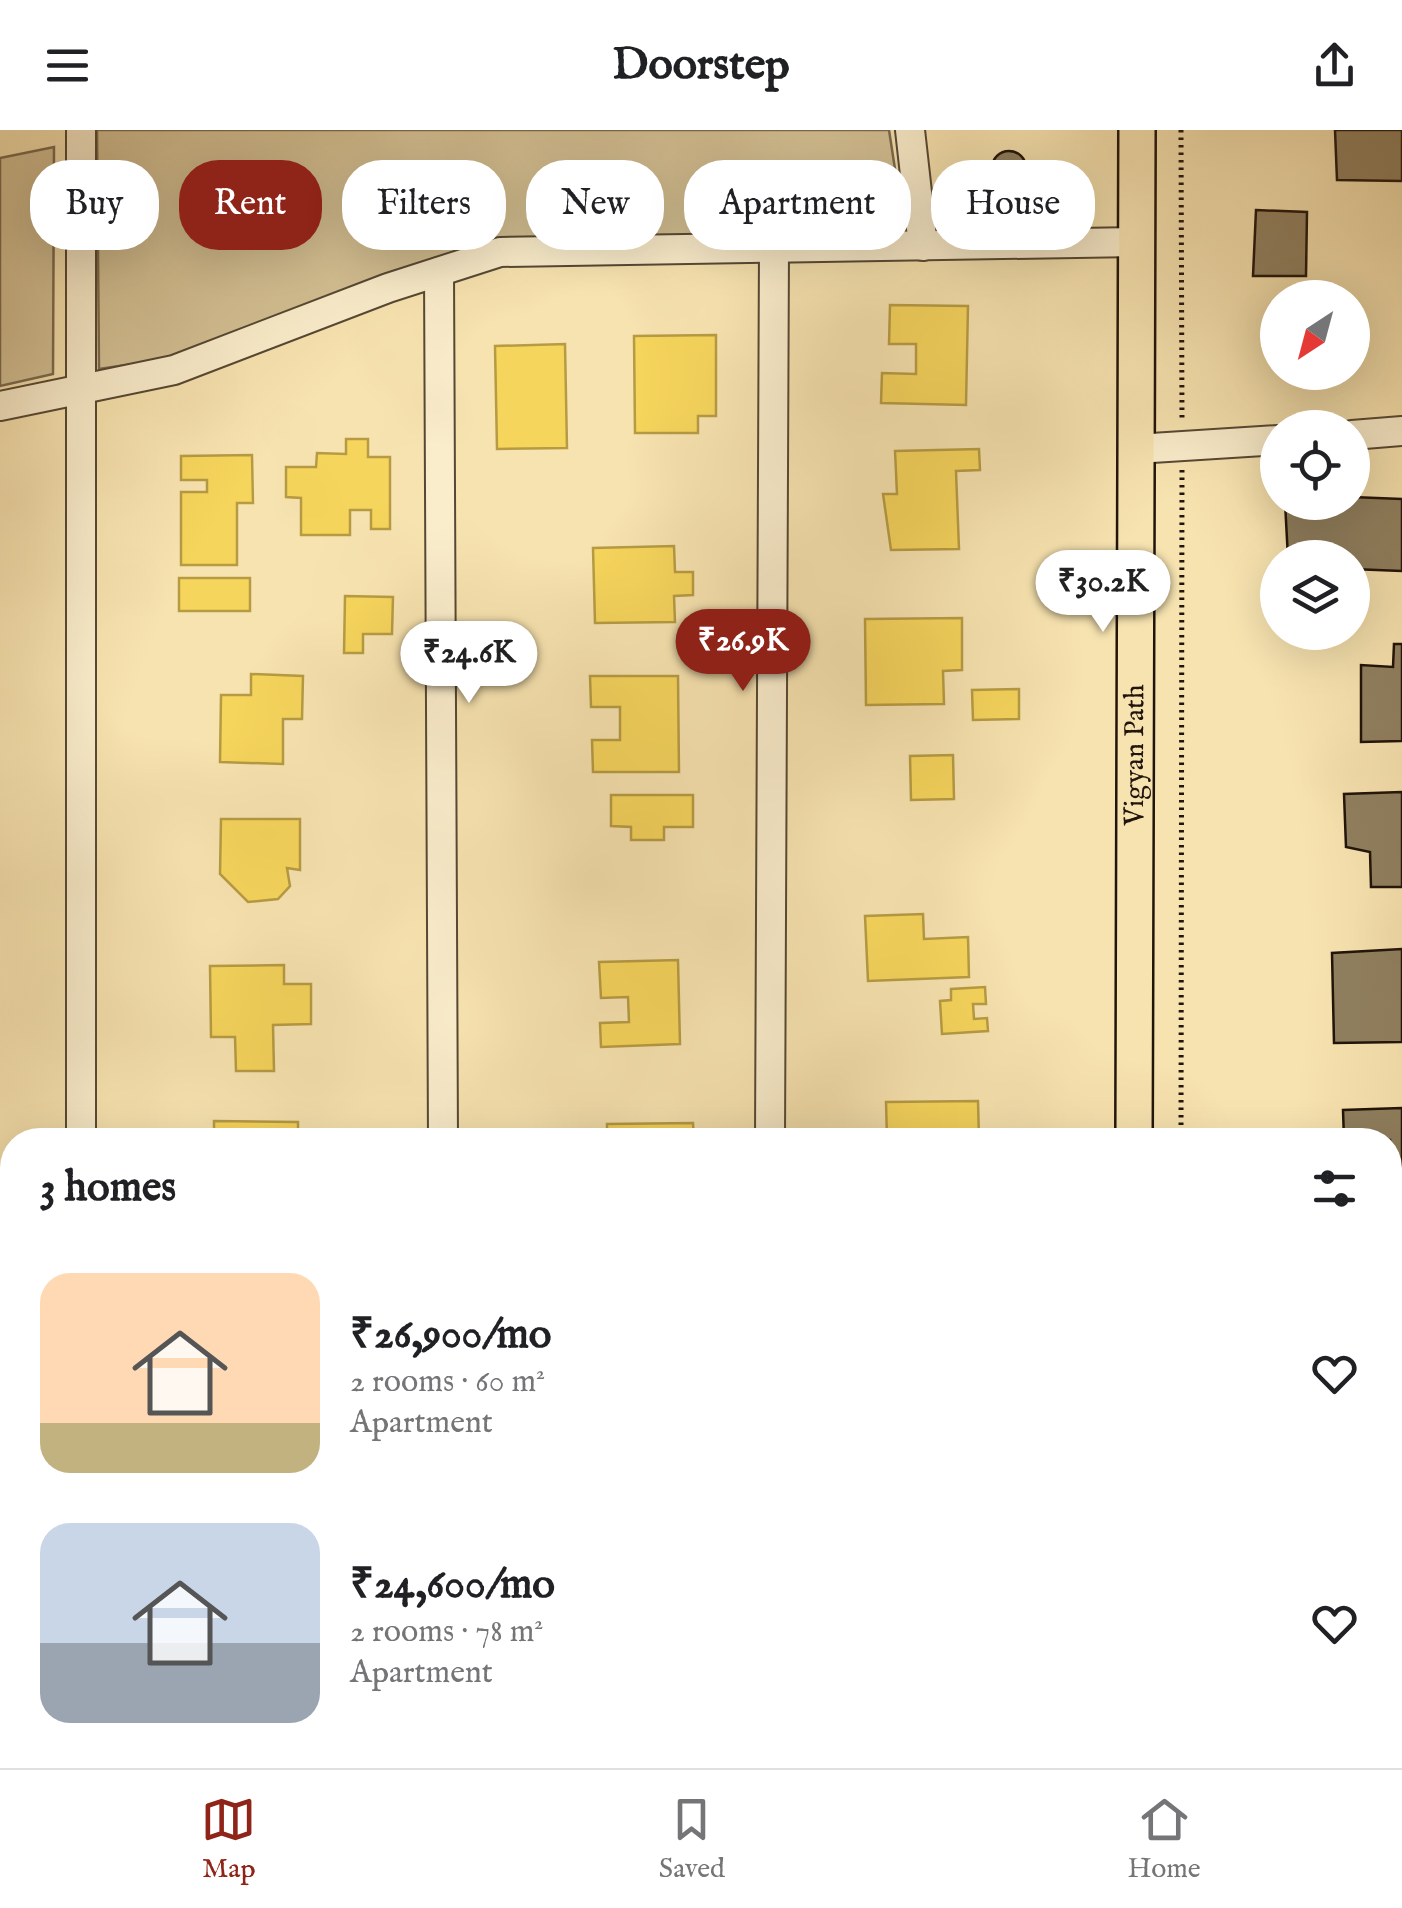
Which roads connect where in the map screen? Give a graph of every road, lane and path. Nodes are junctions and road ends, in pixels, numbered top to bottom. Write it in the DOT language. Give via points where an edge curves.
graph roads {
  1 [pos="81,130"];
  2 [pos="910,130"];
  3 [pos="1137,130"];
  4 [pos="1180,130"];
  5 [pos="1136,242"];
  6 [pos="911,246"];
  7 [pos="923,246"];
  8 [pos="684,249"];
  9 [pos="774,250"];
  10 [pos="438,272"];
  11 [pos="81,389"];
  12 [pos="0,406"];
  13 [pos="1402,431"];
  14 [pos="1370,434"];
  15 [pos="1260,441"];
  16 [pos="1182,446"];
  17 [pos="1136,450"];
  18 [pos="82,1128"];
  19 [pos="442,1128"];
  20 [pos="770,1128"];
  21 [pos="1134,1128"];
  22 [pos="1182,1128"];
  1 -- 11 [label="street"];
  2 -- 7 [label="street"];
  3 -- 5 [label="main road, Vigyan Path"];
  4 -- 16 [label="path"];
  5 -- 7 [label="street"];
  5 -- 17 [label="main road, Vigyan Path"];
  6 -- 7 [label="street"];
  8 -- 10 [label="street" via="500,252"];
  9 -- 20 [label="street"];
  10 -- 11 [label="street" via="174,370"];
  10 -- 19 [label="street"];
  11 -- 12 [label="street"];
  11 -- 18 [label="street"];
  13 -- 14 [label="street"];
  15 -- 16 [label="street"];
  16 -- 17 [label="street"];
  16 -- 22 [label="path"];
  17 -- 21 [label="main road, Vigyan Path"];
}
